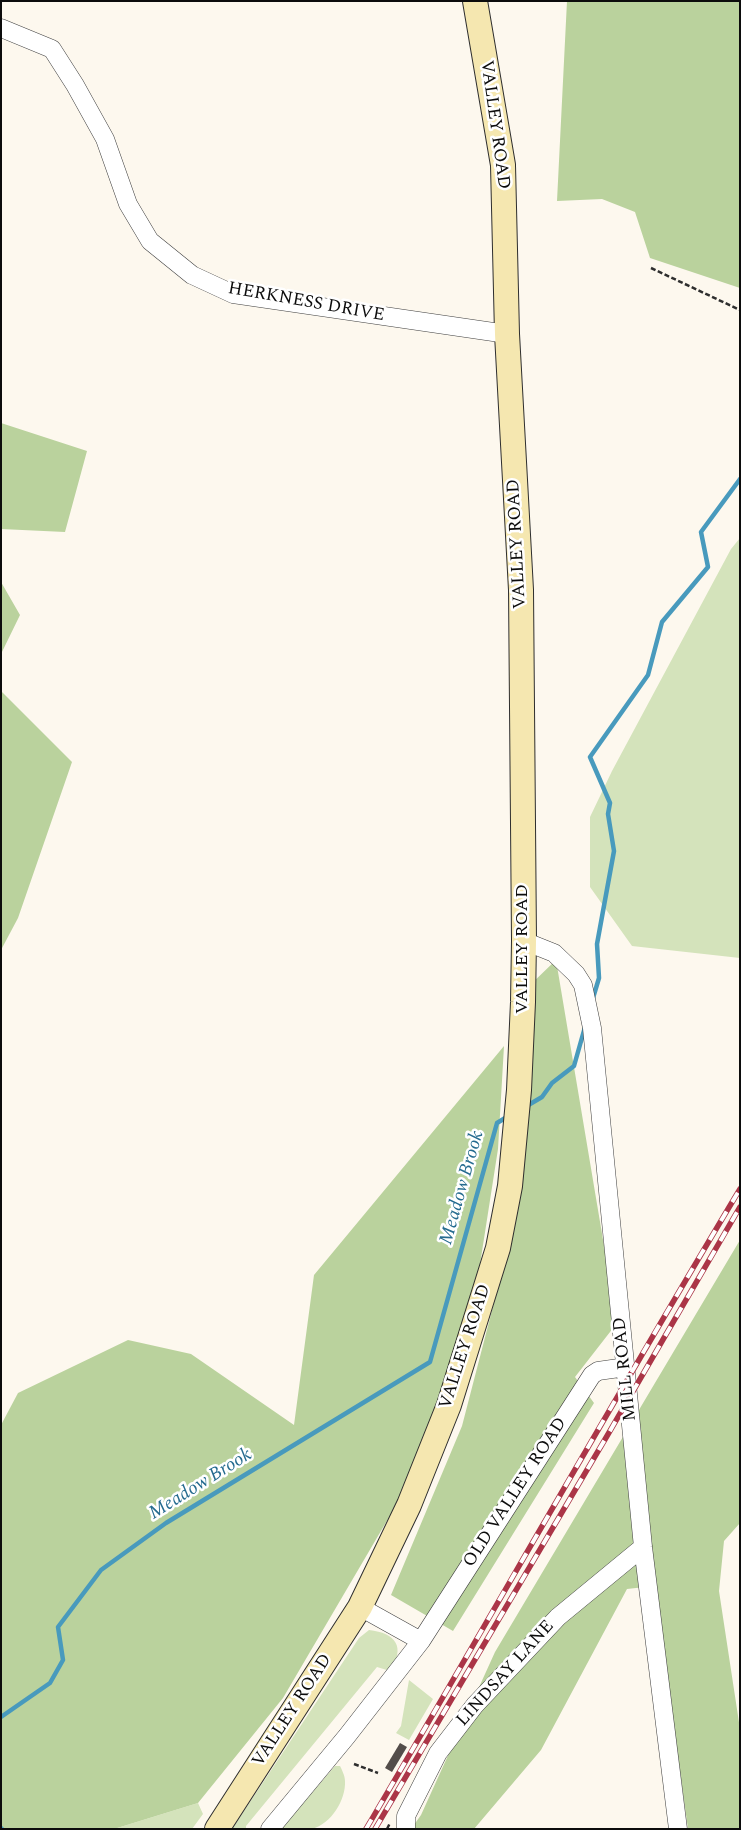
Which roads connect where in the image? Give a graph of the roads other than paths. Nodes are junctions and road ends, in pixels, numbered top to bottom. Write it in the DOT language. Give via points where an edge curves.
graph roads {
  1 [pos="476,1"];
  2 [pos="1,28"];
  3 [pos="507,334"];
  4 [pos="524,941"];
  5 [pos="626,1367"];
  6 [pos="643,1547"];
  7 [pos="360,1607"];
  8 [pos="421,1641"];
  9 [pos="217,1829"];
  10 [pos="270,1829"];
  11 [pos="406,1829"];
  12 [pos="678,1829"];
  1 -- 3 [label="main road, VALLEY ROAD" via="503,164"];
  2 -- 3 [label="street, HERKNESS DRIVE" via="52,50 105,139 128,204 150,241 192,276 233,294"];
  3 -- 4 [label="main road, VALLEY ROAD" via="521,590"];
  4 -- 5 [label="street, MILL ROAD" via="554,953 583,985 592,1028"];
  4 -- 7 [label="main road, VALLEY ROAD" via="516,1130 510,1186 498,1248 449,1405 409,1505"];
  5 -- 6 [label="street, MILL ROAD"];
  5 -- 8 [label="street, OLD VALLEY ROAD" via="598,1371 587,1381"];
  6 -- 11 [label="street, LINDSAY LANE" via="558,1617 475,1705 438,1753 406,1816"];
  6 -- 12 [label="street, MILL ROAD"];
  7 -- 8 [label="street"];
  7 -- 9 [label="main road, VALLEY ROAD"];
  8 -- 10 [label="street, OLD VALLEY ROAD"];
}
